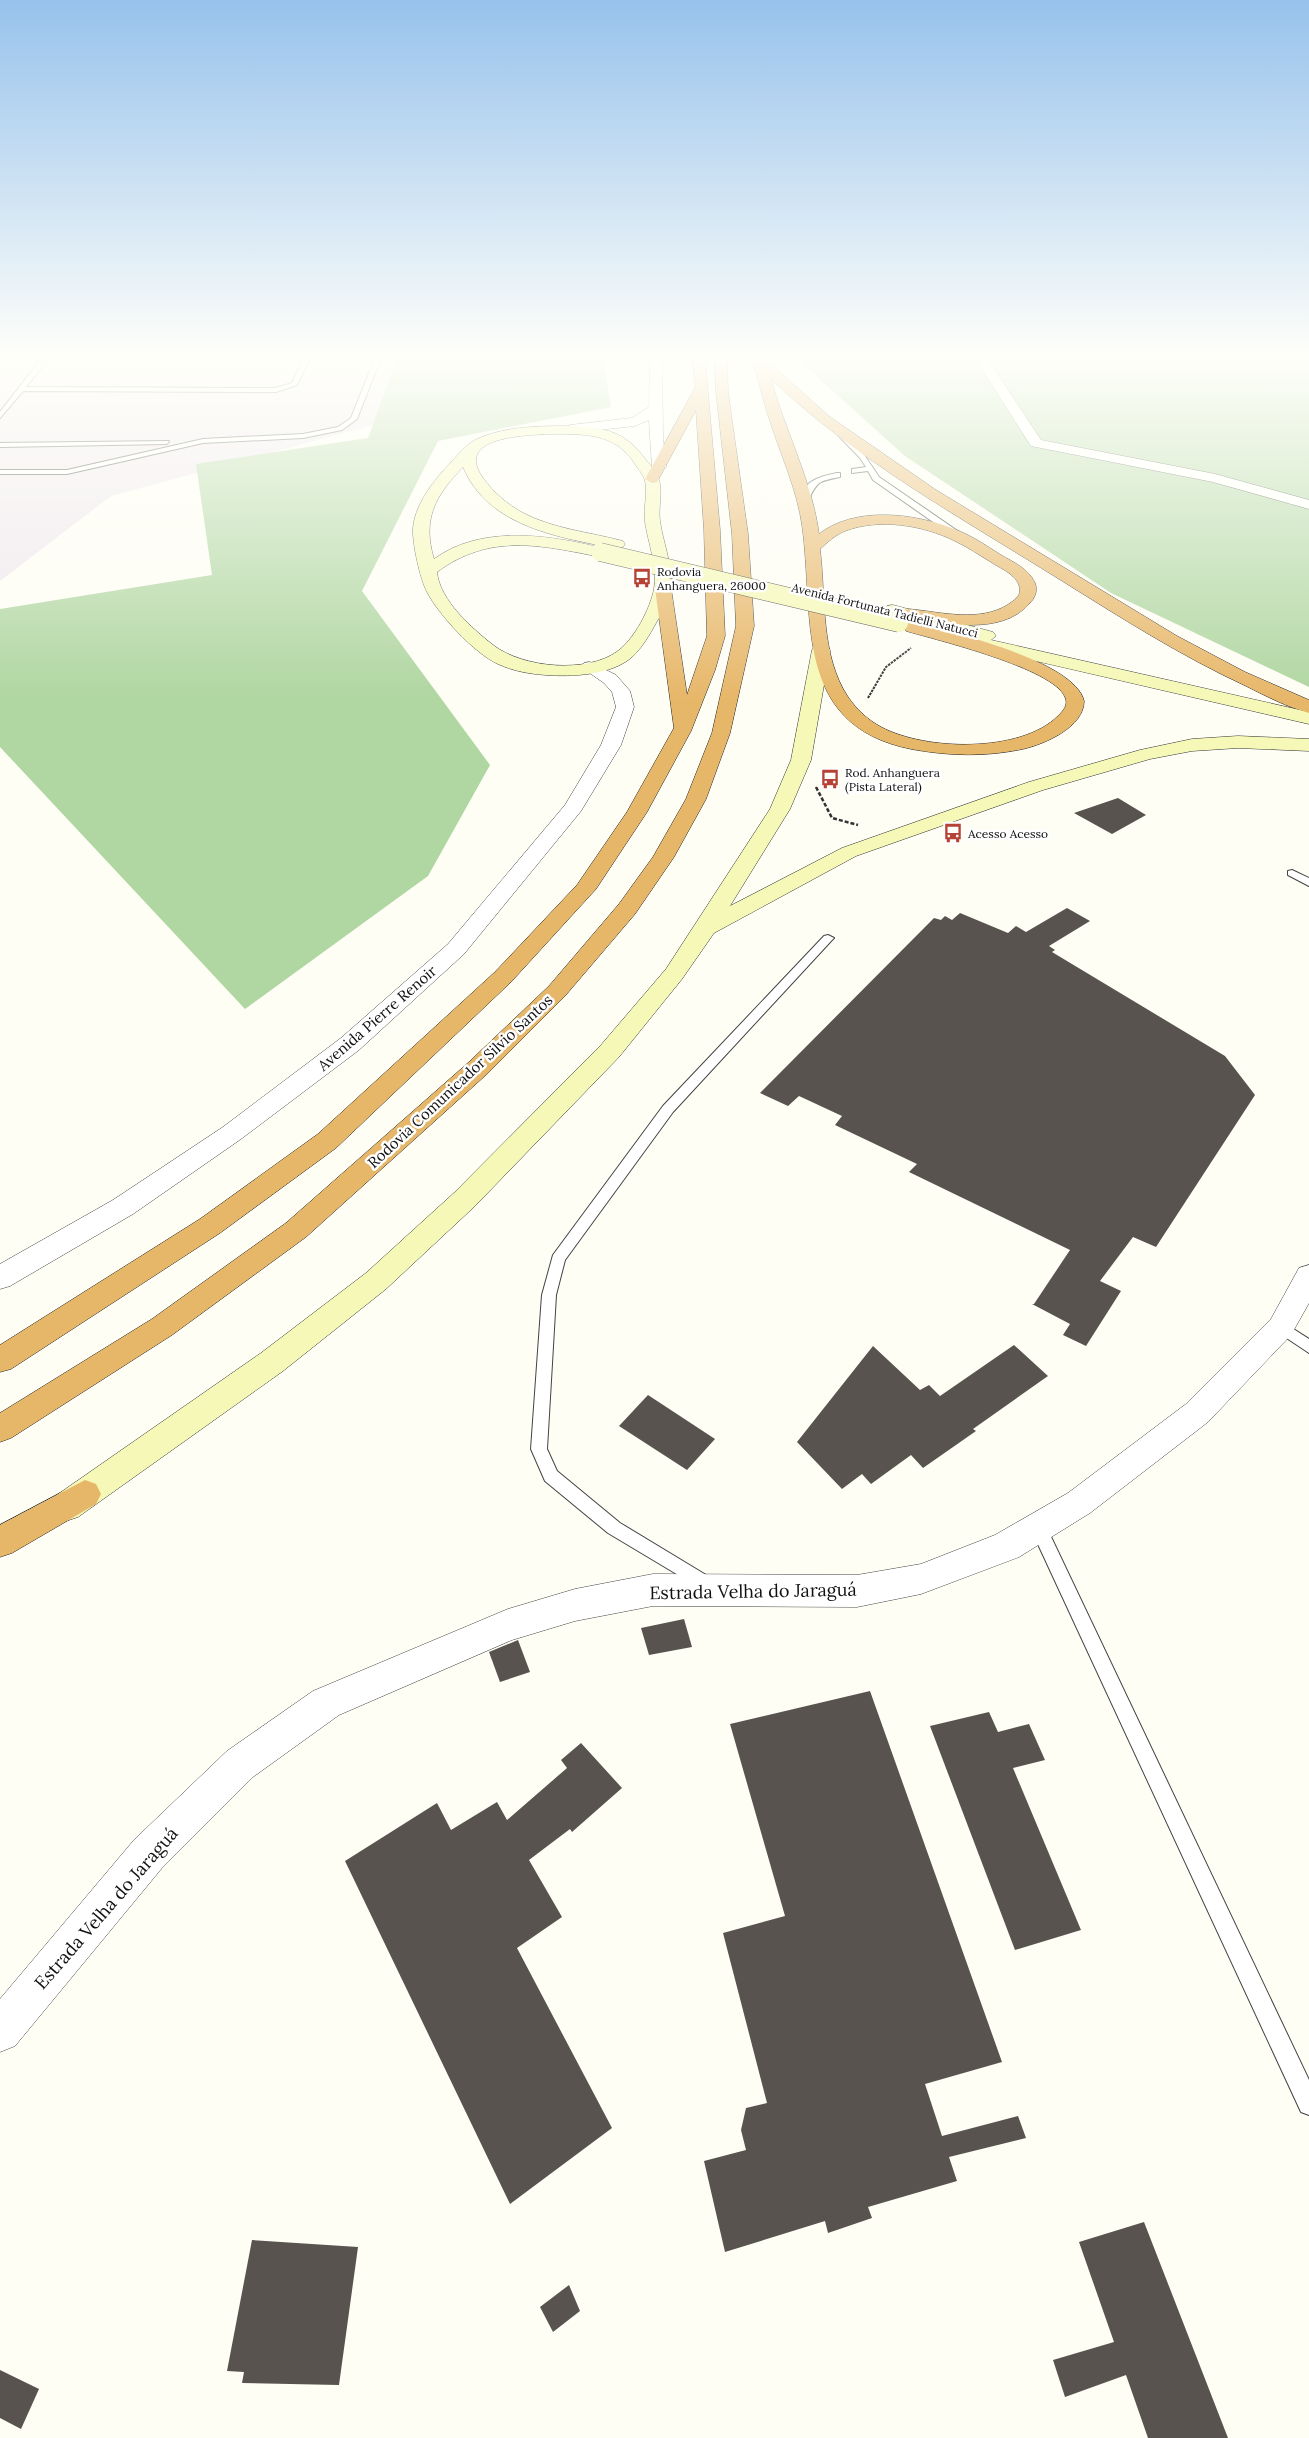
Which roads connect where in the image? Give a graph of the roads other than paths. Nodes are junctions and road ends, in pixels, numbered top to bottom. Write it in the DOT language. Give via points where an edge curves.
graph roads {
  1 [pos="0,472"];
  2 [pos="68,472"];
  3 [pos="452,472"];
  4 [pos="472,472"];
  5 [pos="708,472"];
  6 [pos="732,472"];
  7 [pos="795,472"];
  8 [pos="872,472"];
  9 [pos="901,472"];
  10 [pos="1183,472"];
  11 [pos="656,473"];
  12 [pos="837,475"];
  13 [pos="805,498"];
  14 [pos="1309,504"];
  15 [pos="962,538"];
  16 [pos="812,548"];
  17 [pos="429,570"];
  18 [pos="663,588"];
  19 [pos="902,618"];
  20 [pos="821,650"];
  21 [pos="590,667"];
  22 [pos="1309,707"];
  23 [pos="1309,718"];
  24 [pos="682,731"];
  25 [pos="1309,745"];
  26 [pos="1292,873"];
  27 [pos="1309,883"];
  28 [pos="705,929"];
  29 [pos="828,938"];
  30 [pos="1309,1276"];
  31 [pos="0,1278"];
  32 [pos="1281,1327"];
  33 [pos="1309,1347"];
  34 [pos="0,1360"];
  35 [pos="0,1429"];
  36 [pos="85,1494"];
  37 [pos="1038,1527"];
  38 [pos="0,1542"];
  39 [pos="0,1551"];
  40 [pos="718,1591"];
  41 [pos="0,2031"];
  42 [pos="1309,2104"];
  1 -- 2 [label="lane"];
  3 -- 17 [label="main road" via="440,484 426,508 421,538"];
  4 -- 19 [label="main road, Avenida Fortunata Tadielli Natucci" via="489,495 506,509 550,528"];
  5 -- 24 [label="highway" via="716,636"];
  6 -- 35 [label="highway, Rodovia Comunicador Silvio Santos" via="740,534 745,626 721,733 696,798 663,857 627,909 557,991 478,1068 296,1230 162,1327"];
  7 -- 13 [label="highway"];
  8 -- 15 [label="lane" via="884,485"];
  9 -- 22 [label="highway" via="1118,609 1225,668"];
  10 -- 14 [label="street"];
  11 -- 18 [label="main road" via="652,517"];
  12 -- 13 [label="lane" via="812,483"];
  13 -- 16 [label="highway"];
  15 -- 16 [label="highway" via="930,526 906,522 866,522 838,529"];
  15 -- 19 [label="highway" via="1025,580 1028,587 1026,599 1008,612 976,619"];
  16 -- 20 [label="highway"];
  17 -- 19 [label="main road, bridge" via="441,559 468,548 494,542 544,541"];
  17 -- 21 [label="main road" via="429,578 442,603 488,650 504,660 528,668"];
  18 -- 21 [label="main road" via="652,614 624,655"];
  18 -- 24 [label="highway"];
  19 -- 20 [label="highway" via="931,633 1049,673 1065,683 1075,697 1076,707 1065,723 1047,734 1016,745 983,751 917,746 888,738 856,719 843,702"];
  19 -- 23 [label="main road, Avenida Fortunata Tadielli Natucci" via="1152,682"];
  20 -- 28 [label="main road" via="801,760 780,809"];
  21 -- 31 [label="street, Avenida Pierre Renoir" via="610,679 621,691 625,707 611,745 574,807 456,948 350,1044 232,1133 123,1207"];
  24 -- 34 [label="highway" via="637,812 585,889 504,977 423,1053 327,1141 218,1221"];
  25 -- 28 [label="main road" via="1238,742 1192,746 1147,754 1036,786 849,852"];
  26 -- 27 [label="lane"];
  28 -- 36 [label="main road" via="674,974 610,1051 465,1199 376,1281 272,1362"];
  29 -- 40 [label="lane" via="668,1109 558,1259 549,1295 539,1449 551,1476 614,1528"];
  30 -- 32 [label="street, Estrada Velha do Jaraguá"];
  32 -- 33 [label="lane"];
  32 -- 37 [label="street, Estrada Velha do Jaraguá" via="1197,1413 1079,1503"];
  36 -- 38 [label="highway"];
  36 -- 39 [label="main road"];
  37 -- 40 [label="street, Estrada Velha do Jaraguá" via="1007,1546 921,1579 857,1592"];
  37 -- 42 [label="lane"];
  40 -- 41 [label="street, Estrada Velha do Jaraguá" via="652,1590 575,1605 508,1625 326,1703 240,1764 148,1854"];
}
